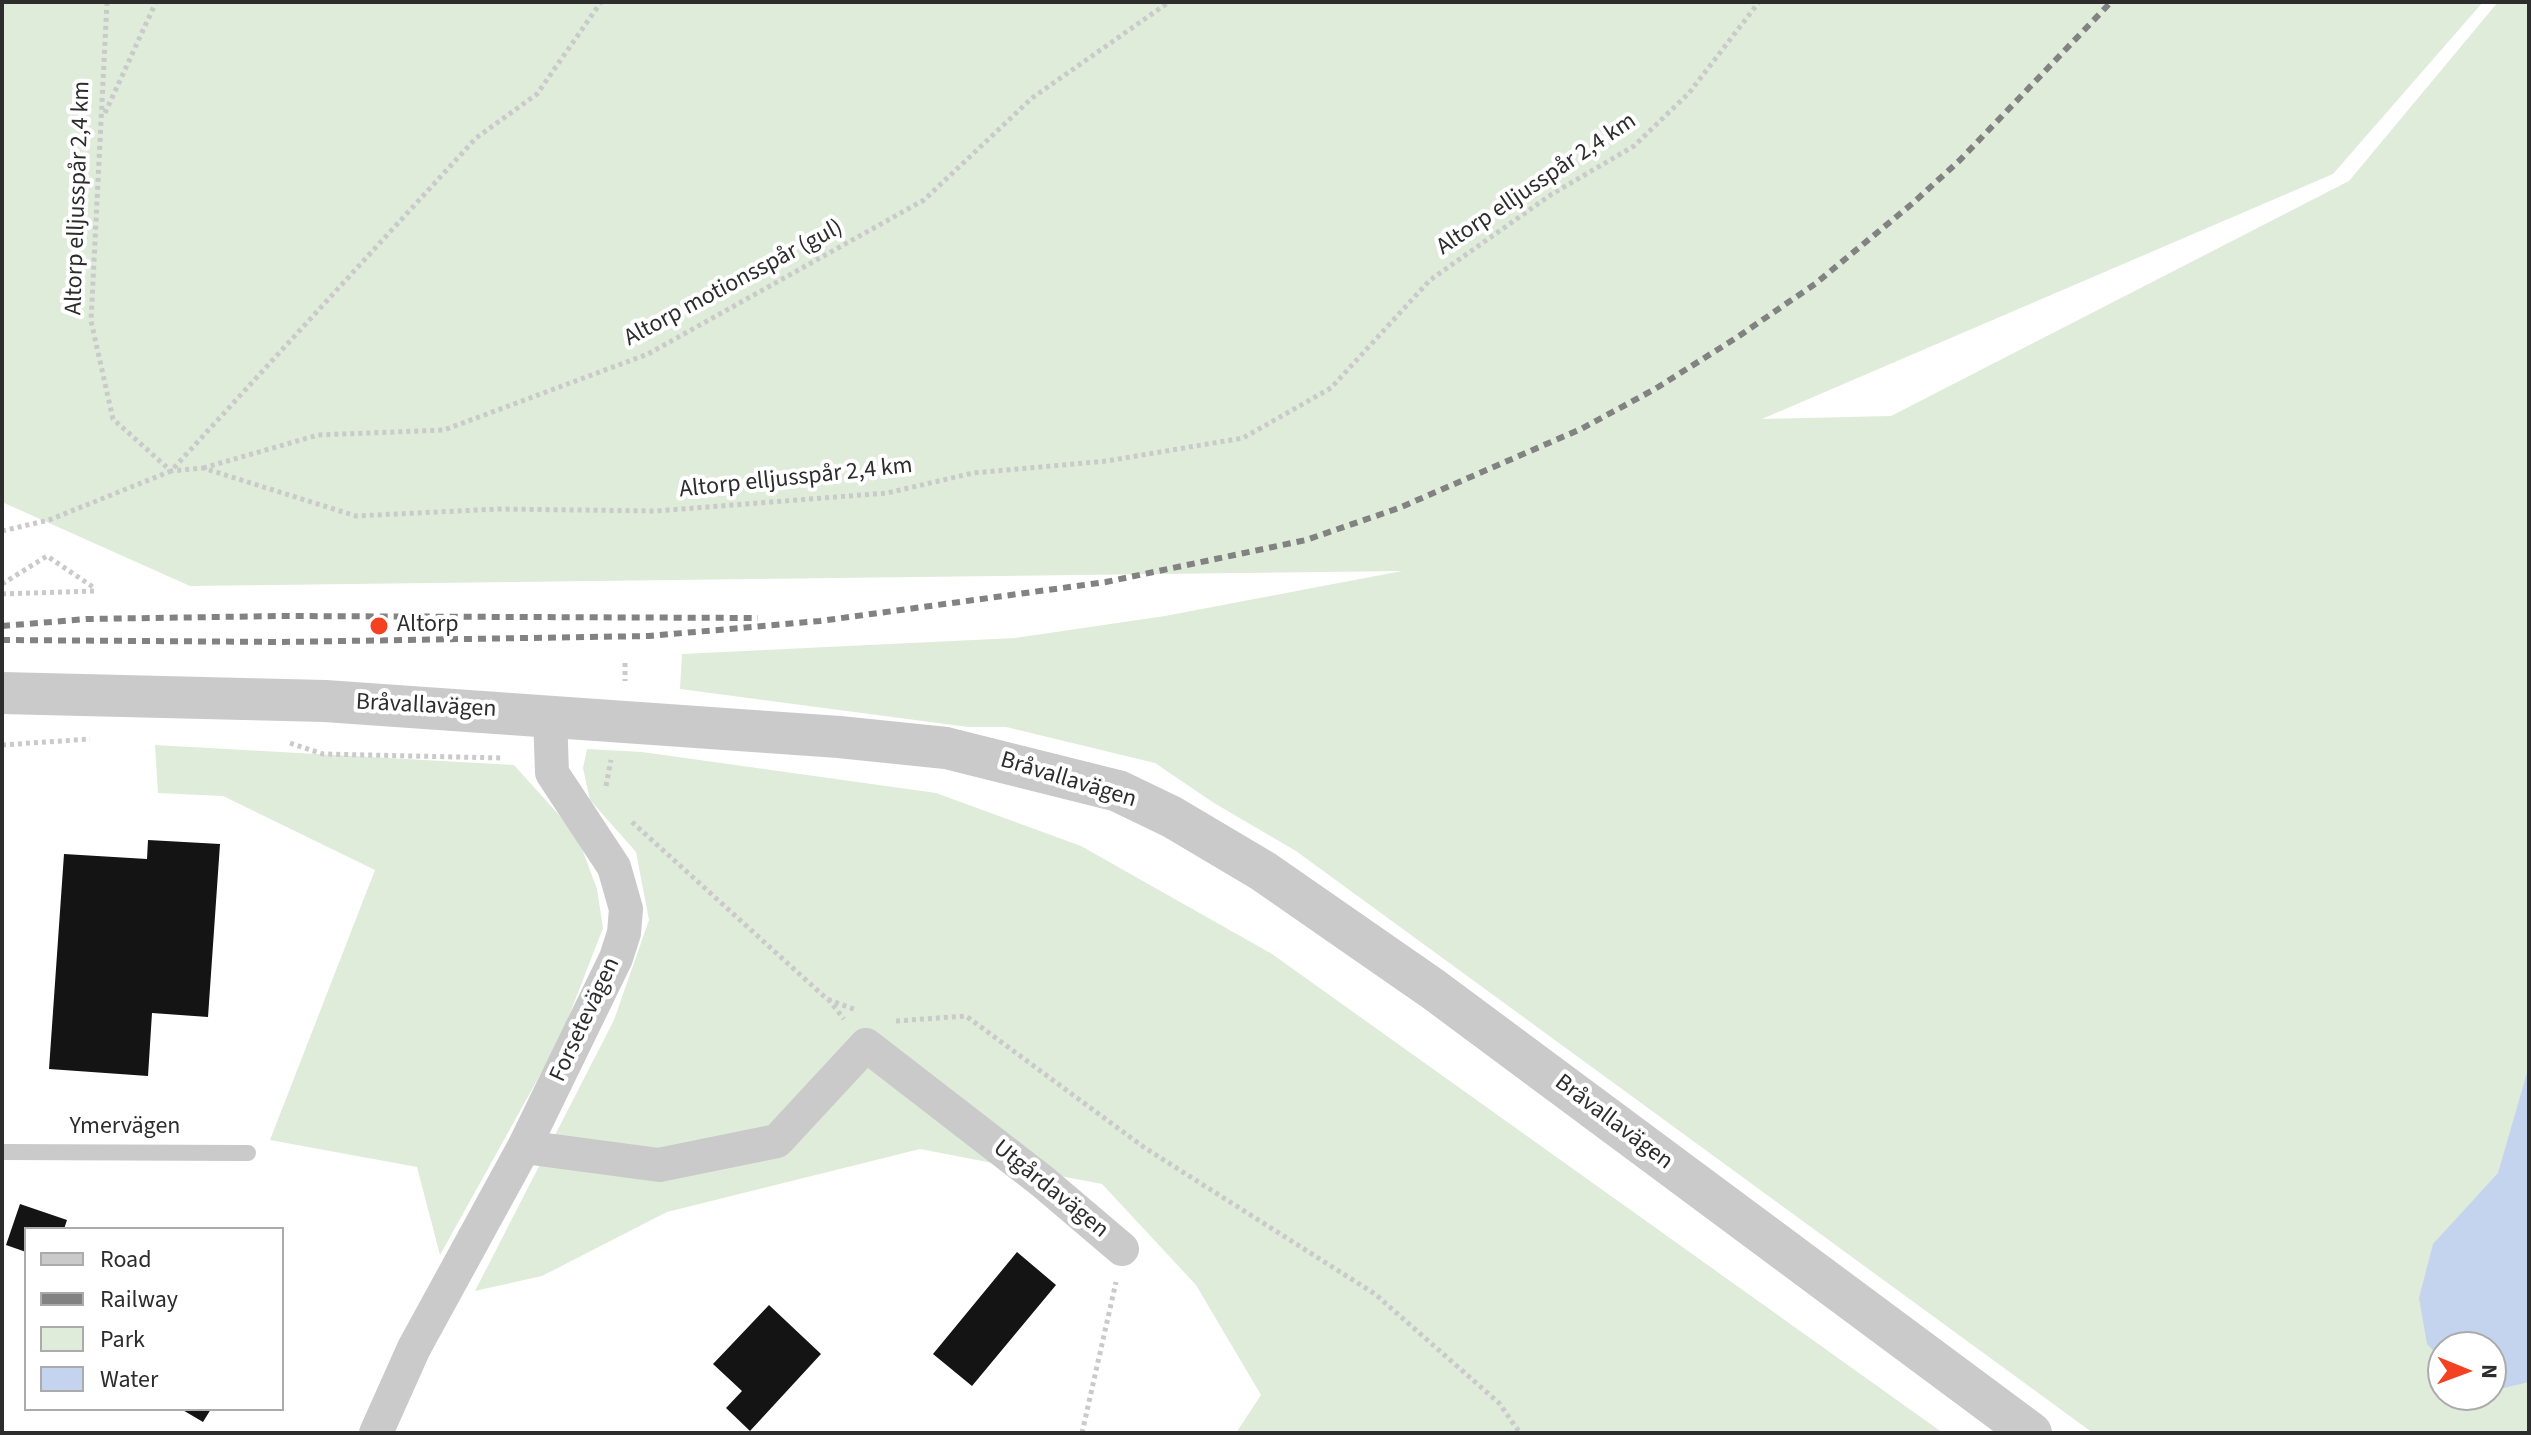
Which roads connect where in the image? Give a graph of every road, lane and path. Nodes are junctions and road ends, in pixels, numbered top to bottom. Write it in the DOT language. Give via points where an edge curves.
graph roads {
  1 [pos="107,2"];
  2 [pos="156,2"];
  3 [pos="601,2"];
  4 [pos="1169,2"];
  5 [pos="1759,2"];
  6 [pos="103,118"];
  7 [pos="203,468"];
  8 [pos="171,471"];
  9 [pos="2,531"];
  10 [pos="2,584"];
  11 [pos="2,594"];
  12 [pos="2,693"];
  13 [pos="550,714"];
  14 [pos="93,739"];
  15 [pos="279,740"];
  16 [pos="2,745"];
  17 [pos="551,759"];
  18 [pos="608,792"];
  19 [pos="629,820"];
  20 [pos="873,1027"];
  21 [pos="524,1147"];
  22 [pos="2,1152"];
  23 [pos="248,1153"];
  24 [pos="1122,1249"];
  25 [pos="376,1433"];
  26 [pos="1082,1433"];
  27 [pos="1520,1433"];
  28 [pos="2031,1433"];
  1 -- 6 [label="path, Altorp elljusspår 2,4 km"];
  2 -- 6 [label="path"];
  3 -- 8 [label="path" via="537,94 476,138"];
  4 -- 7 [label="path, Altorp motionsspår (gul)" via="1032,98 924,200 648,354 444,430 318,435"];
  5 -- 7 [label="path, Altorp elljusspår 2,4 km" via="1689,93 1634,146 1552,194 1430,280 1331,388 1243,438 1107,461 973,473 887,493 656,511 498,509 356,516"];
  6 -- 8 [label="path, Altorp elljusspår 2,4 km" via="91,321 113,419"];
  7 -- 8 [label="path, Altorp elljusspår 2,4 km"];
  8 -- 9 [label="path" via="49,520"];
  10 -- 11 [label="path" via="47,556 94,589"];
  12 -- 13 [label="street, Bråvallavägen" via="325,701"];
  13 -- 17 [label="street, Forsetevägen"];
  13 -- 28 [label="street, Bråvallavägen" via="946,748 1118,791 1172,817 1263,871 1433,989"];
  14 -- 16 [label="path"];
  15 -- 17 [label="path" via="323,754"];
  17 -- 18 [label="path" via="611,760"];
  17 -- 21 [label="street, Forsetevägen" via="552,773 614,867 626,909 616,958"];
  19 -- 20 [label="path" via="827,999"];
  20 -- 21 [label="street" via="777,1141 659,1165"];
  20 -- 24 [label="street, Utgårdavägen"];
  20 -- 27 [label="path" via="966,1016 1145,1148 1375,1294 1499,1403"];
  21 -- 25 [label="street, Forsetevägen" via="414,1348"];
  22 -- 23 [label="lane, Ymervägen"];
  24 -- 26 [label="path, Utgårdavägen"];
}
